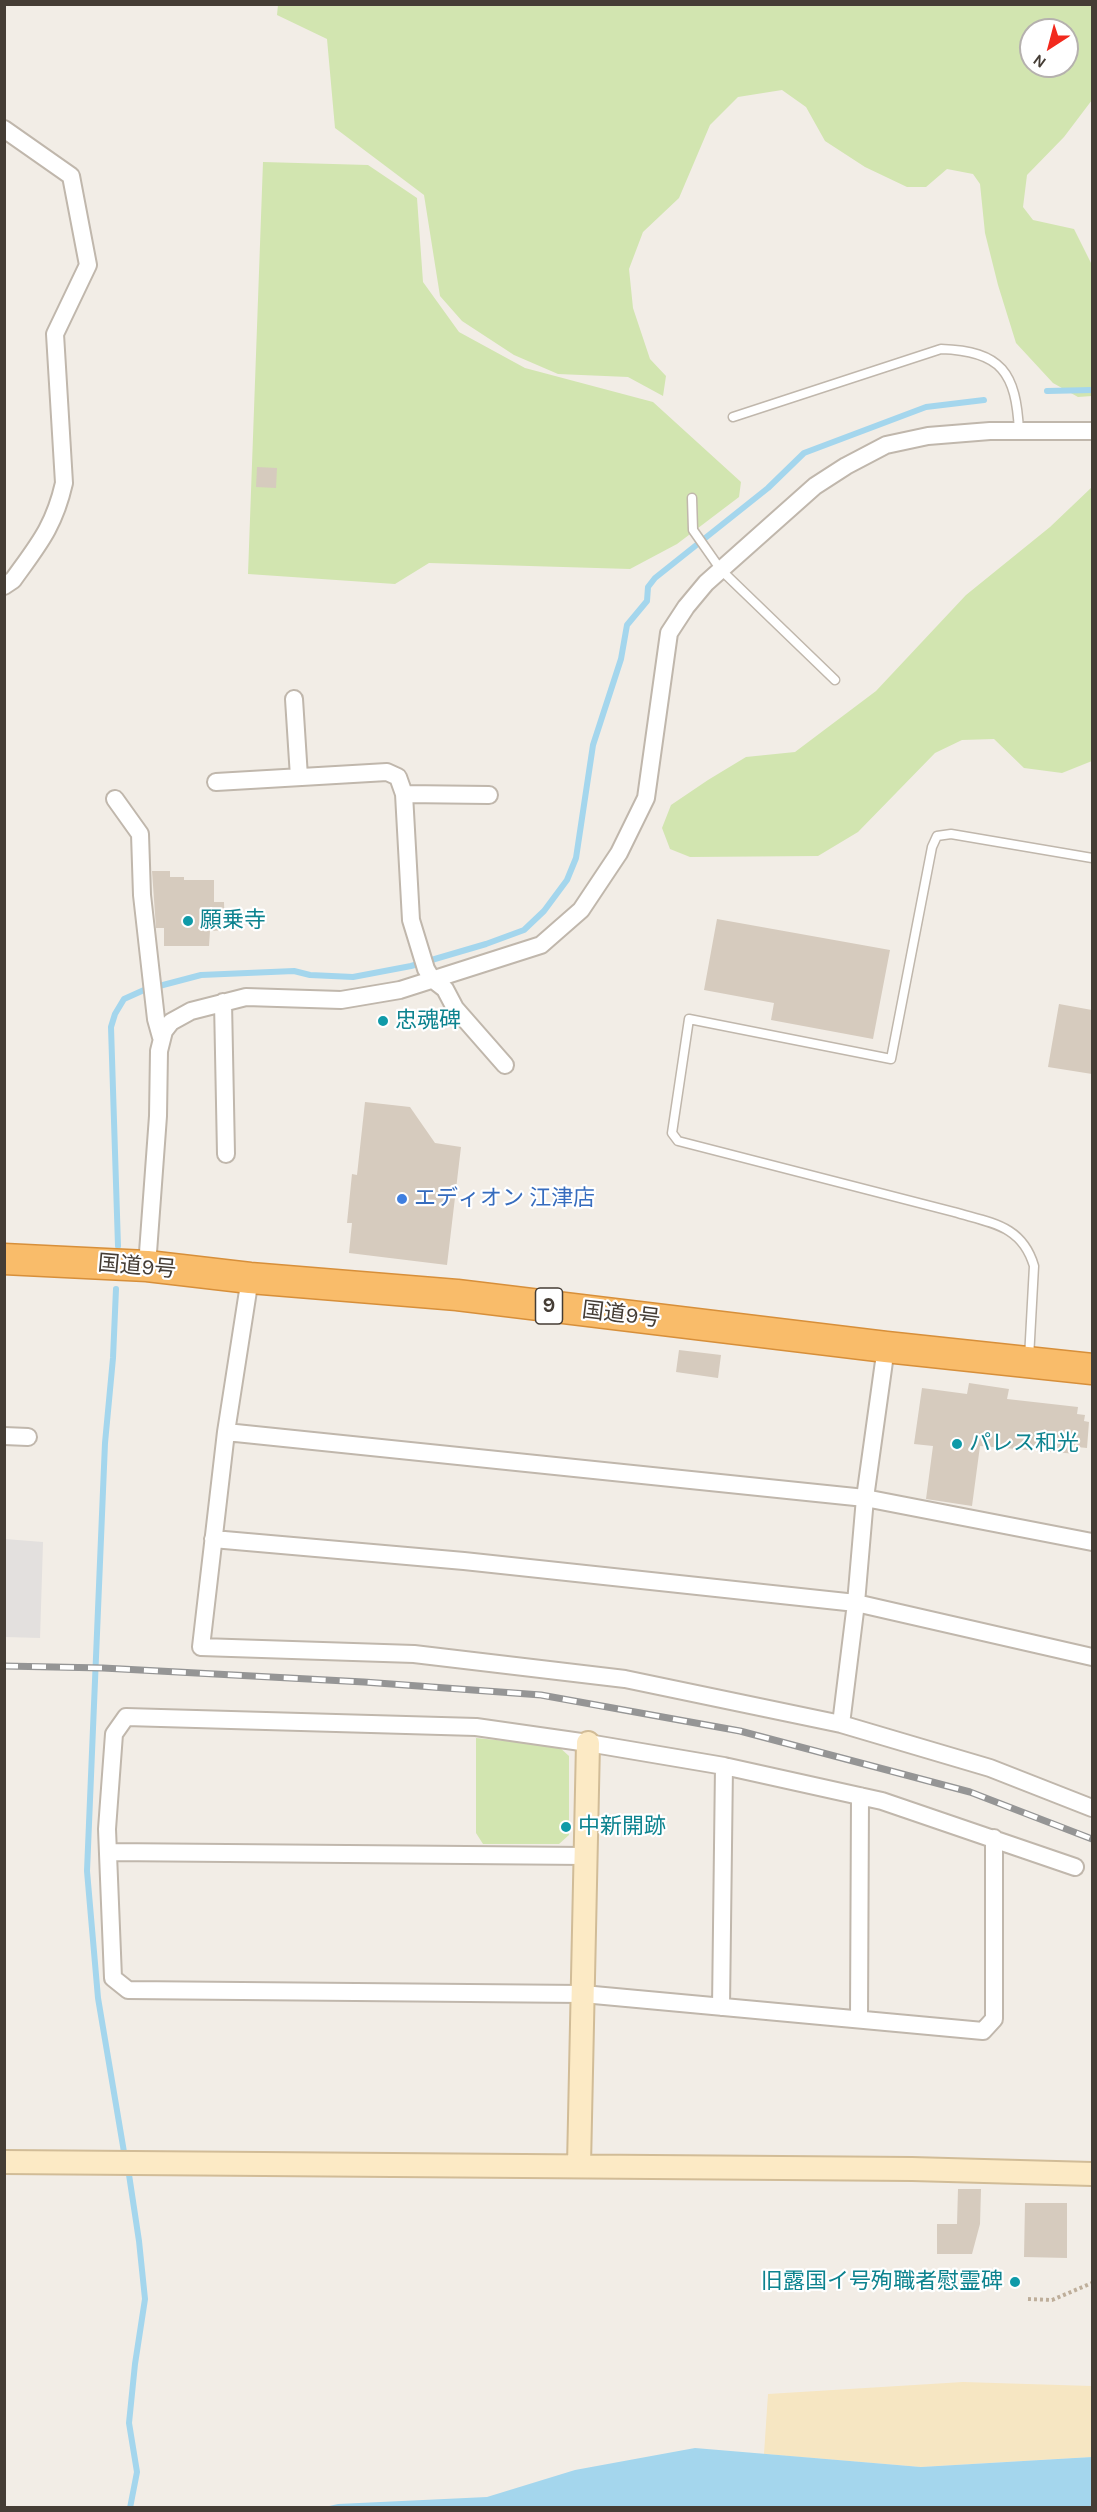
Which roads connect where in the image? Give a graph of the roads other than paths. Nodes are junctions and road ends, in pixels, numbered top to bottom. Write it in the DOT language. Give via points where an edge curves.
graph roads {
  1 [pos="4,129"];
  2 [pos="733,417"];
  3 [pos="1019,431"];
  4 [pos="1092,431"];
  5 [pos="692,498"];
  6 [pos="721,570"];
  7 [pos="4,586"];
  8 [pos="835,680"];
  9 [pos="294,699"];
  10 [pos="299,777"];
  11 [pos="216,782"];
  12 [pos="404,794"];
  13 [pos="489,795"];
  14 [pos="115,799"];
  15 [pos="1092,858"];
  16 [pos="427,969"];
  17 [pos="223,1002"];
  18 [pos="161,1037"];
  19 [pos="505,1065"];
  20 [pos="226,1154"];
  21 [pos="4,1260"];
  22 [pos="147,1266"];
  23 [pos="250,1278"];
  24 [pos="886,1347"];
  25 [pos="1029,1362"];
  26 [pos="1092,1368"];
  27 [pos="226,1432"];
  28 [pos="4,1436"];
  29 [pos="28,1437"];
  30 [pos="865,1498"];
  31 [pos="213,1539"];
  32 [pos="1092,1542"];
  33 [pos="856,1603"];
  34 [pos="1092,1657"];
  35 [pos="841,1724"];
  36 [pos="588,1743"];
  37 [pos="724,1766"];
  38 [pos="860,1796"];
  39 [pos="1092,1808"];
  40 [pos="994,1838"];
  41 [pos="108,1852"];
  42 [pos="586,1856"];
  43 [pos="1075,1867"];
  44 [pos="583,1994"];
  45 [pos="721,2007"];
  46 [pos="859,2019"];
  47 [pos="4,2162"];
  48 [pos="579,2165"];
  49 [pos="1092,2174"];
  1 -- 7 [label="street" via="71,176 88,265 55,334 64,483 59,503 49,530 13,580"];
  2 -- 3 [label="lane" via="941,349 966,350 988,357 1012,383"];
  3 -- 4 [label="street"];
  3 -- 6 [label="street" via="928,436 886,445 815,486"];
  5 -- 6 [label="lane" via="693,530"];
  6 -- 8 [label="lane"];
  6 -- 16 [label="street" via="686,607 669,633 646,798 619,854 581,910 541,945"];
  9 -- 10 [label="street"];
  10 -- 11 [label="street"];
  10 -- 12 [label="street" via="387,772 398,777"];
  12 -- 13 [label="street"];
  12 -- 16 [label="street" via="411,920"];
  14 -- 18 [label="street" via="140,834 142,895"];
  15 -- 25 [label="lane" via="951,834 937,836 891,1059 689,1019 672,1133 687,1144 954,1212 1013,1232 1030,1253 1034,1266"];
  16 -- 17 [label="street" via="400,990 341,1000 246,998"];
  16 -- 19 [label="street"];
  17 -- 18 [label="street" via="175,1018"];
  17 -- 20 [label="street"];
  18 -- 22 [label="street"];
  21 -- 22 [label="highway, 国道9号 / 9"];
  22 -- 23 [label="highway, 国道9号 / 9"];
  23 -- 24 [label="highway, 国道9号 / 9" via="457,1295"];
  23 -- 27 [label="street"];
  24 -- 25 [label="highway, 国道9号 / 9"];
  24 -- 30 [label="street"];
  25 -- 26 [label="highway, 国道9号 / 9"];
  27 -- 30 [label="street"];
  27 -- 31 [label="street"];
  28 -- 29 [label="street"];
  30 -- 32 [label="street"];
  30 -- 33 [label="street"];
  31 -- 33 [label="street"];
  31 -- 35 [label="street" via="201,1647 414,1654 602,1676"];
  33 -- 34 [label="street"];
  33 -- 35 [label="street"];
  35 -- 39 [label="street" via="990,1768"];
  36 -- 37 [label="street"];
  36 -- 41 [label="street" via="476,1727 126,1717 114,1734 106,1828"];
  36 -- 42 [label="street"];
  37 -- 38 [label="street"];
  37 -- 45 [label="street"];
  38 -- 40 [label="street"];
  38 -- 46 [label="street"];
  40 -- 43 [label="street"];
  40 -- 46 [label="street" via="994,2019 983,2031"];
  41 -- 42 [label="street"];
  41 -- 44 [label="street" via="113,1978 128,1990"];
  42 -- 44 [label="street"];
  44 -- 45 [label="street"];
  44 -- 48 [label="street"];
  45 -- 46 [label="street"];
  47 -- 48 [label="street"];
  48 -- 49 [label="street"];
}
